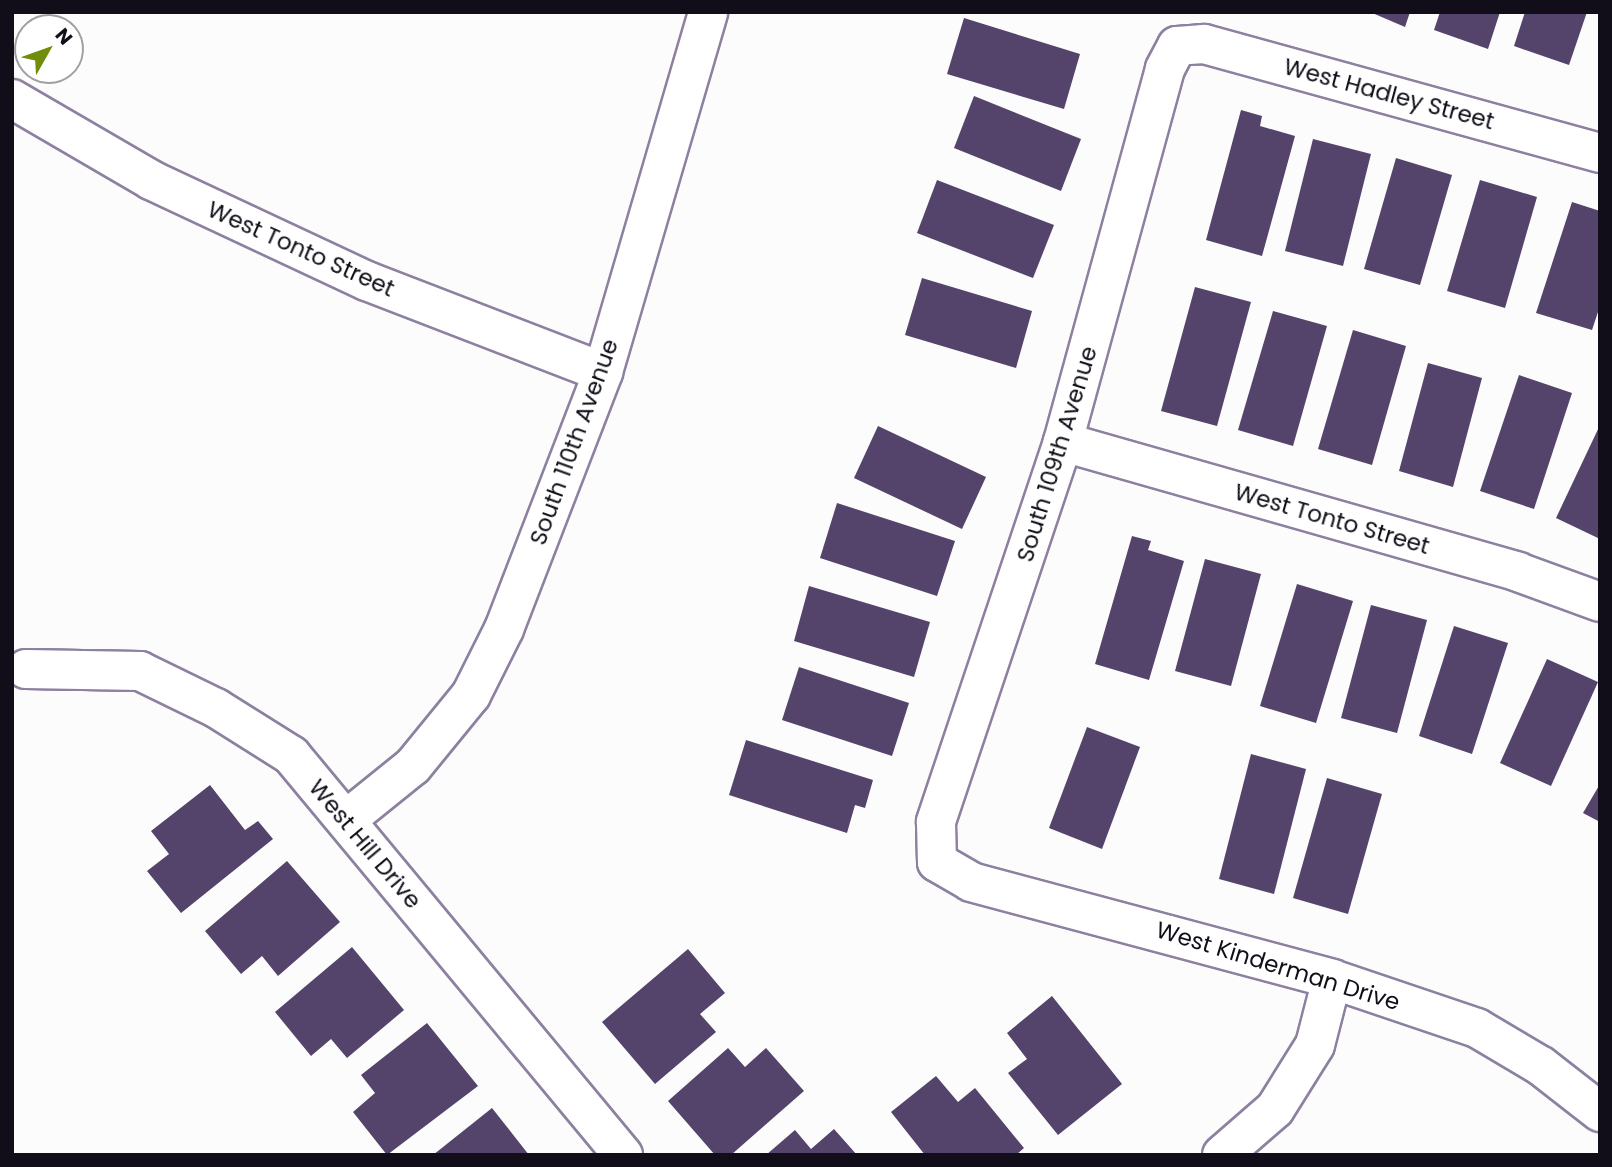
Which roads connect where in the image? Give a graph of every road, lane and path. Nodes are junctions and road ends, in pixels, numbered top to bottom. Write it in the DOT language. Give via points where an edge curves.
graph roads {
  1 [pos="708,12"];
  2 [pos="1177,46"];
  3 [pos="12,99"];
  4 [pos="1600,153"];
  5 [pos="603,372"];
  6 [pos="1063,442"];
  7 [pos="1600,602"];
  8 [pos="26,669"];
  9 [pos="346,820"];
  10 [pos="937,862"];
  11 [pos="1332,979"];
  12 [pos="1600,1112"];
  13 [pos="623,1155"];
  14 [pos="1222,1155"];
  1 -- 5 [label="street, South 110th Avenue"];
  2 -- 4 [label="street, West Hadley Street" via="1204,44"];
  2 -- 6 [label="street, South 109th Avenue" via="1165,69"];
  3 -- 5 [label="street, West Tonto Street" via="152,180 366,281"];
  5 -- 9 [label="street, South 110th Avenue" via="504,629 471,695 413,766"];
  6 -- 7 [label="street, West Tonto Street" via="1518,572"];
  6 -- 10 [label="street, South 109th Avenue" via="936,822"];
  8 -- 9 [label="street, West Hill Drive" via="140,671 216,708 291,755"];
  9 -- 13 [label="street, West Hill Drive"];
  10 -- 11 [label="street, West Kinderman Drive" via="971,882"];
  11 -- 12 [label="street, West Kinderman Drive" via="1476,1028 1541,1066"];
  11 -- 14 [label="street" via="1315,1045 1275,1109"];
}
